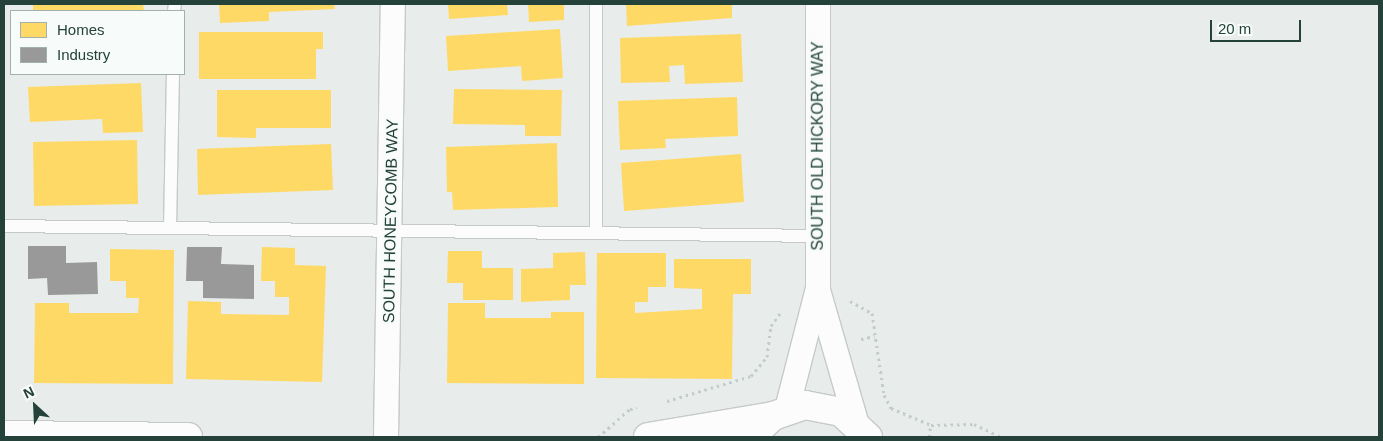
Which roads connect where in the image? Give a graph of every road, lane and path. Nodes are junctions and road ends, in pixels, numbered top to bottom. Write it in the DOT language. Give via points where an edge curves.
graph roads {
  1 [pos="393,4"];
  2 [pos="596,4"];
  3 [pos="818,4"];
  4 [pos="173,75"];
  5 [pos="4,226"];
  6 [pos="170,228"];
  7 [pos="392,230"];
  8 [pos="596,233"];
  9 [pos="818,236"];
  10 [pos="818,288"];
  11 [pos="872,313"];
  12 [pos="771,326"];
  13 [pos="657,404"];
  14 [pos="648,406"];
  15 [pos="780,412"];
  16 [pos="931,425"];
  17 [pos="862,430"];
  18 [pos="4,435"];
  19 [pos="188,437"];
  20 [pos="386,437"];
  21 [pos="598,437"];
  22 [pos="648,437"];
  23 [pos="752,437"];
  24 [pos="929,437"];
  25 [pos="1001,437"];
  1 -- 7 [label="street, SOUTH HONEYCOMB WAY"];
  2 -- 8 [label="lane"];
  3 -- 9 [label="street, SOUTH OLD HICKORY WAY"];
  4 -- 6 [label="lane"];
  5 -- 6 [label="lane"];
  6 -- 7 [label="lane"];
  7 -- 8 [label="lane"];
  7 -- 20 [label="street, SOUTH HONEYCOMB WAY"];
  8 -- 9 [label="lane"];
  9 -- 10 [label="street, SOUTH OLD HICKORY WAY"];
  10 -- 15 [label="street, SOUTH OLD HICKORY WAY"];
  10 -- 17 [label="street, SOUTH OLD HICKORY WAY"];
  11 -- 16 [label="path" via="884,396 903,416"];
  12 -- 13 [label="path" via="767,357 751,376"];
  14 -- 21 [label="path" via="630,409"];
  15 -- 17 [label="street" via="824,406"];
  15 -- 22 [label="street"];
  15 -- 23 [label="street"];
  16 -- 24 [label="path"];
  16 -- 25 [label="path" via="974,424"];
  18 -- 19 [label="street"];
}
